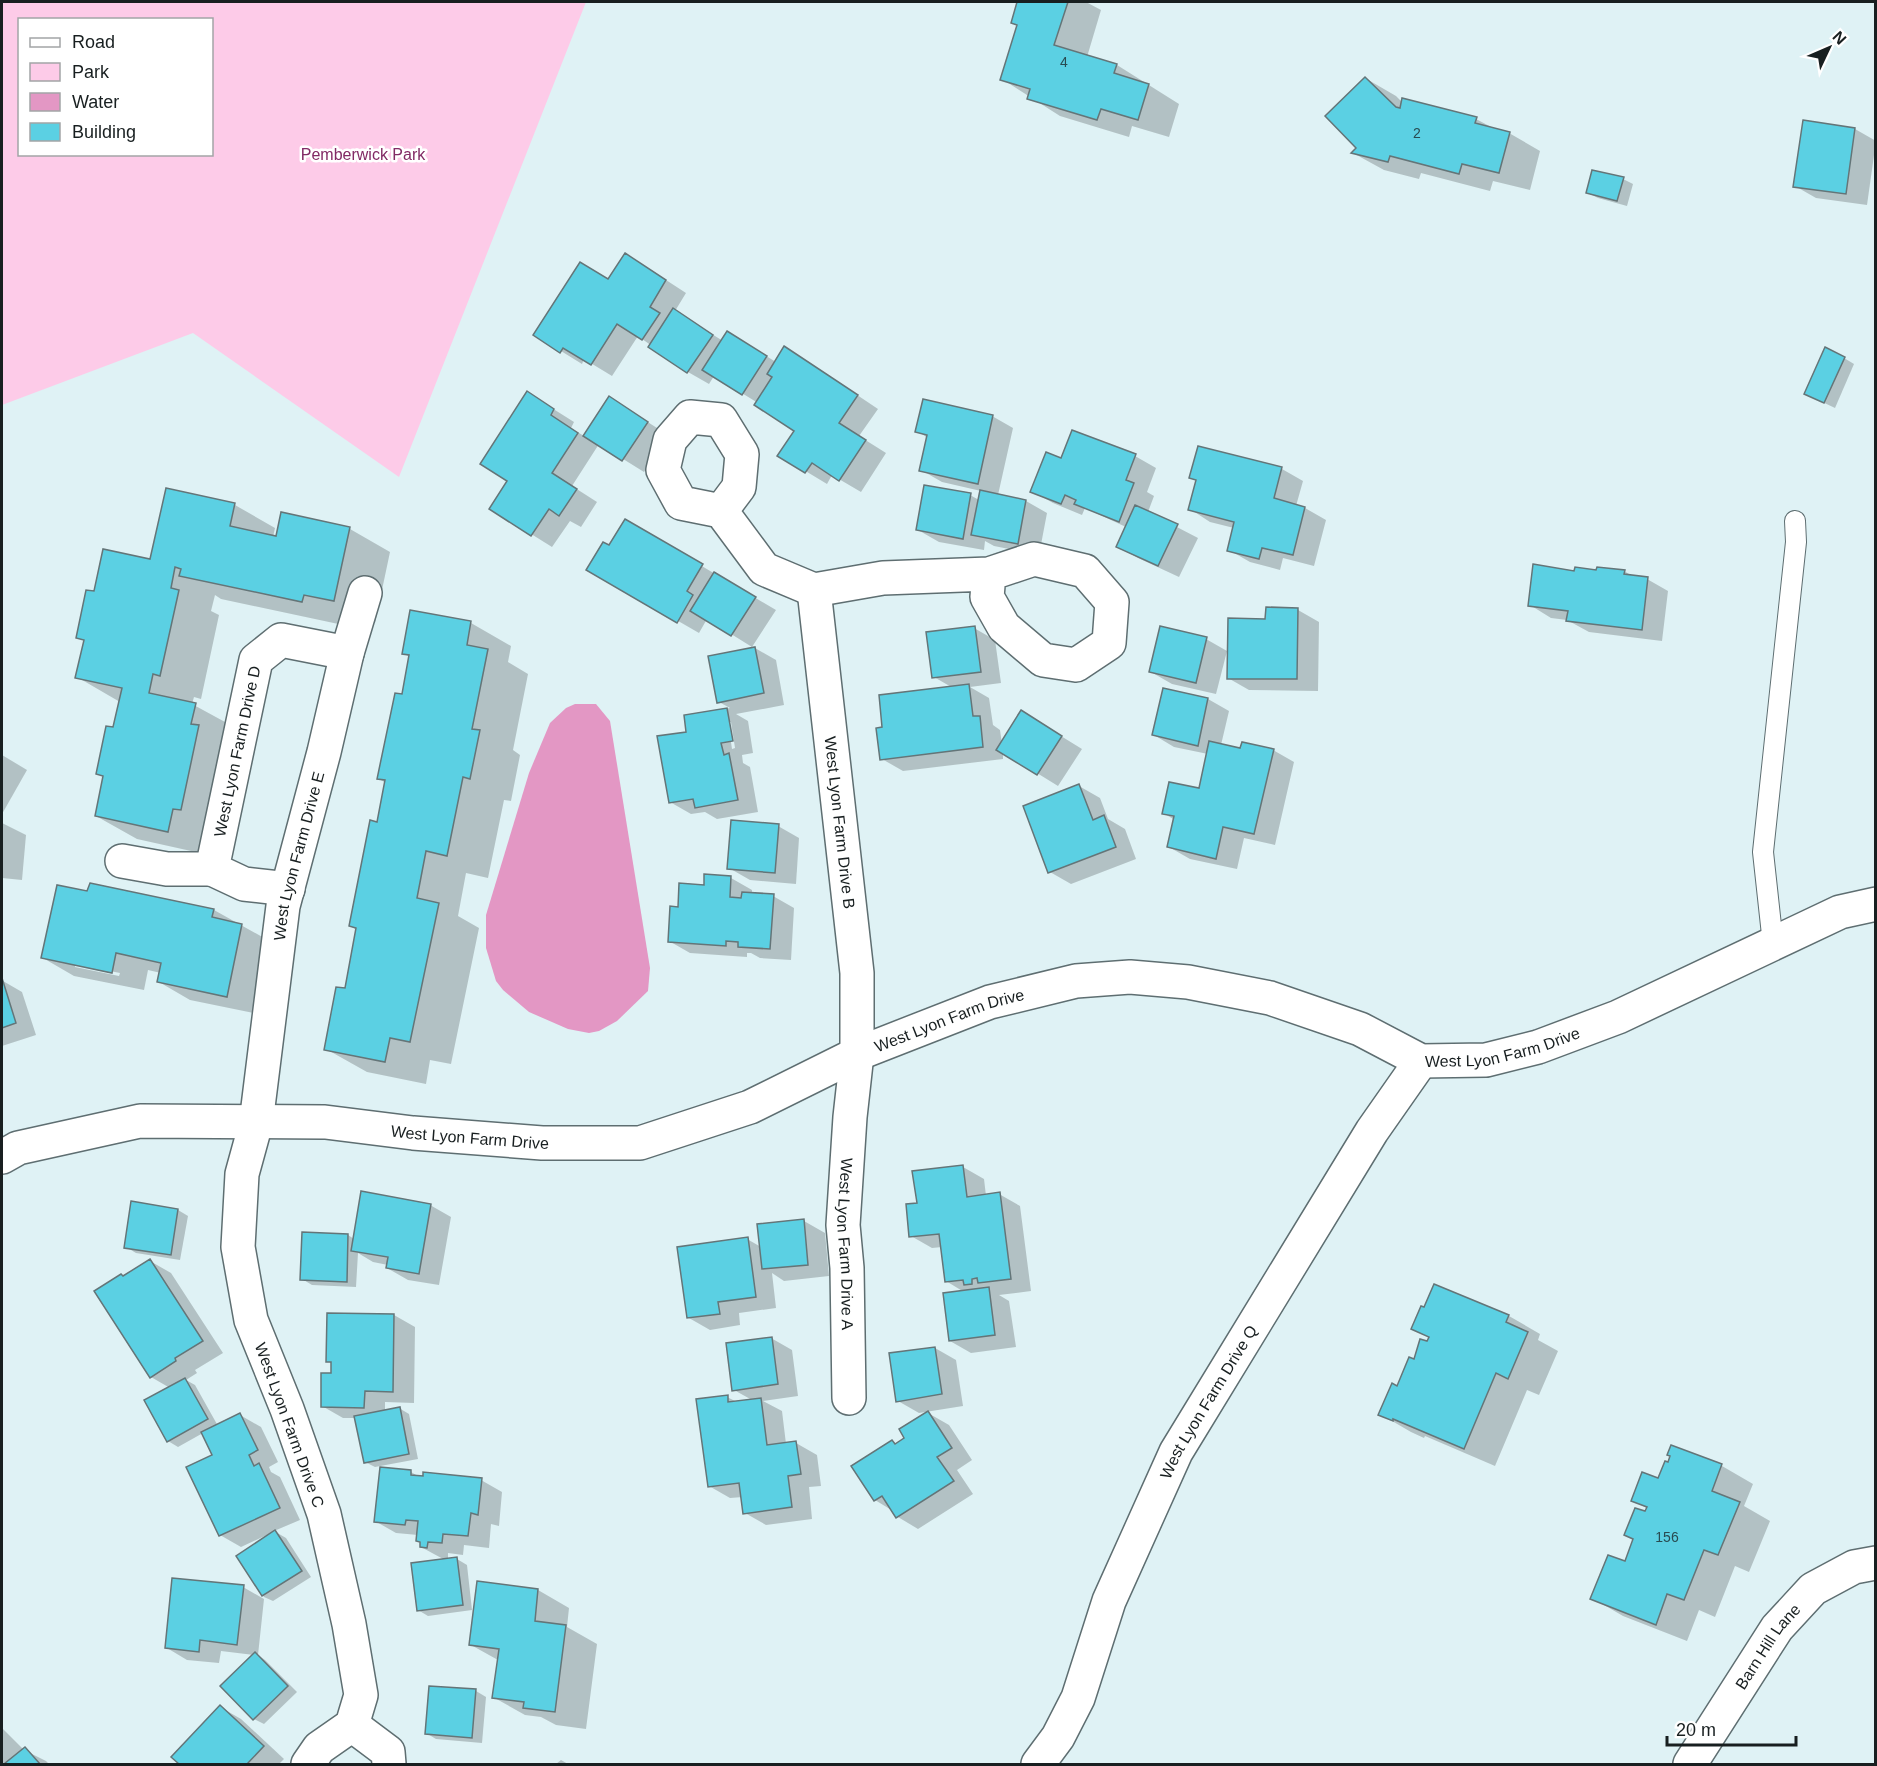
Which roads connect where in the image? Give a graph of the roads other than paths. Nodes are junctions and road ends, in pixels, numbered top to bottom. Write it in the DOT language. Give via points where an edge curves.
graph roads {
  1 [pos="721,511"];
  2 [pos="1795,521"];
  3 [pos="989,574"];
  4 [pos="814,590"];
  5 [pos="365,593"];
  6 [pos="347,653"];
  7 [pos="123,861"];
  8 [pos="212,869"];
  9 [pos="288,889"];
  10 [pos="1875,904"];
  11 [pos="1773,944"];
  12 [pos="857,1054"];
  13 [pos="1421,1061"];
  14 [pos="256,1123"];
  15 [pos="2,1157"];
  16 [pos="849,1398"];
  17 [pos="1875,1563"];
  18 [pos="352,1725"];
  19 [pos="308,1764"];
  20 [pos="389,1764"];
  21 [pos="1038,1764"];
  22 [pos="1690,1764"];
  1 -- 4 [label="street" via="764,569"];
  2 -- 11 [label="lane" via="1796,542 1762,852"];
  3 -- 4 [label="street" via="883,578"];
  4 -- 12 [label="street, West Lyon Farm Drive B" via="856,973"];
  5 -- 6 [label="street, West Lyon Farm Drive E"];
  6 -- 8 [label="street, West Lyon Farm Drive D" via="281,640 256,660"];
  6 -- 9 [label="street, West Lyon Farm Drive E"];
  7 -- 8 [label="street" via="167,869"];
  8 -- 9 [label="street" via="244,884"];
  9 -- 14 [label="street, West Lyon Farm Drive E"];
  10 -- 11 [label="street, West Lyon Farm Drive" via="1840,912"];
  11 -- 13 [label="street, West Lyon Farm Drive" via="1618,1017 1538,1047 1486,1060"];
  12 -- 13 [label="street, West Lyon Farm Drive" via="990,1002 1076,981 1130,977 1188,982 1270,998 1360,1029"];
  12 -- 14 [label="street, West Lyon Farm Drive" via="750,1107 640,1143 542,1143 325,1122"];
  12 -- 16 [label="street, West Lyon Farm Drive A" via="843,1225"];
  13 -- 21 [label="street, West Lyon Farm Drive Q" via="1372,1131 1176,1452 1109,1601 1078,1698 1058,1737"];
  14 -- 15 [label="street, West Lyon Farm Drive" via="140,1121 18,1148"];
  14 -- 18 [label="street, West Lyon Farm Drive C" via="242,1174 238,1247 251,1320 291,1420 336,1561 361,1695"];
  17 -- 22 [label="street, Barn Hill Lane" via="1854,1567 1813,1589 1798,1605 1777,1628"];
  18 -- 19 [label="street" via="320,1749"];
  18 -- 20 [label="street" via="388,1752"];
}
